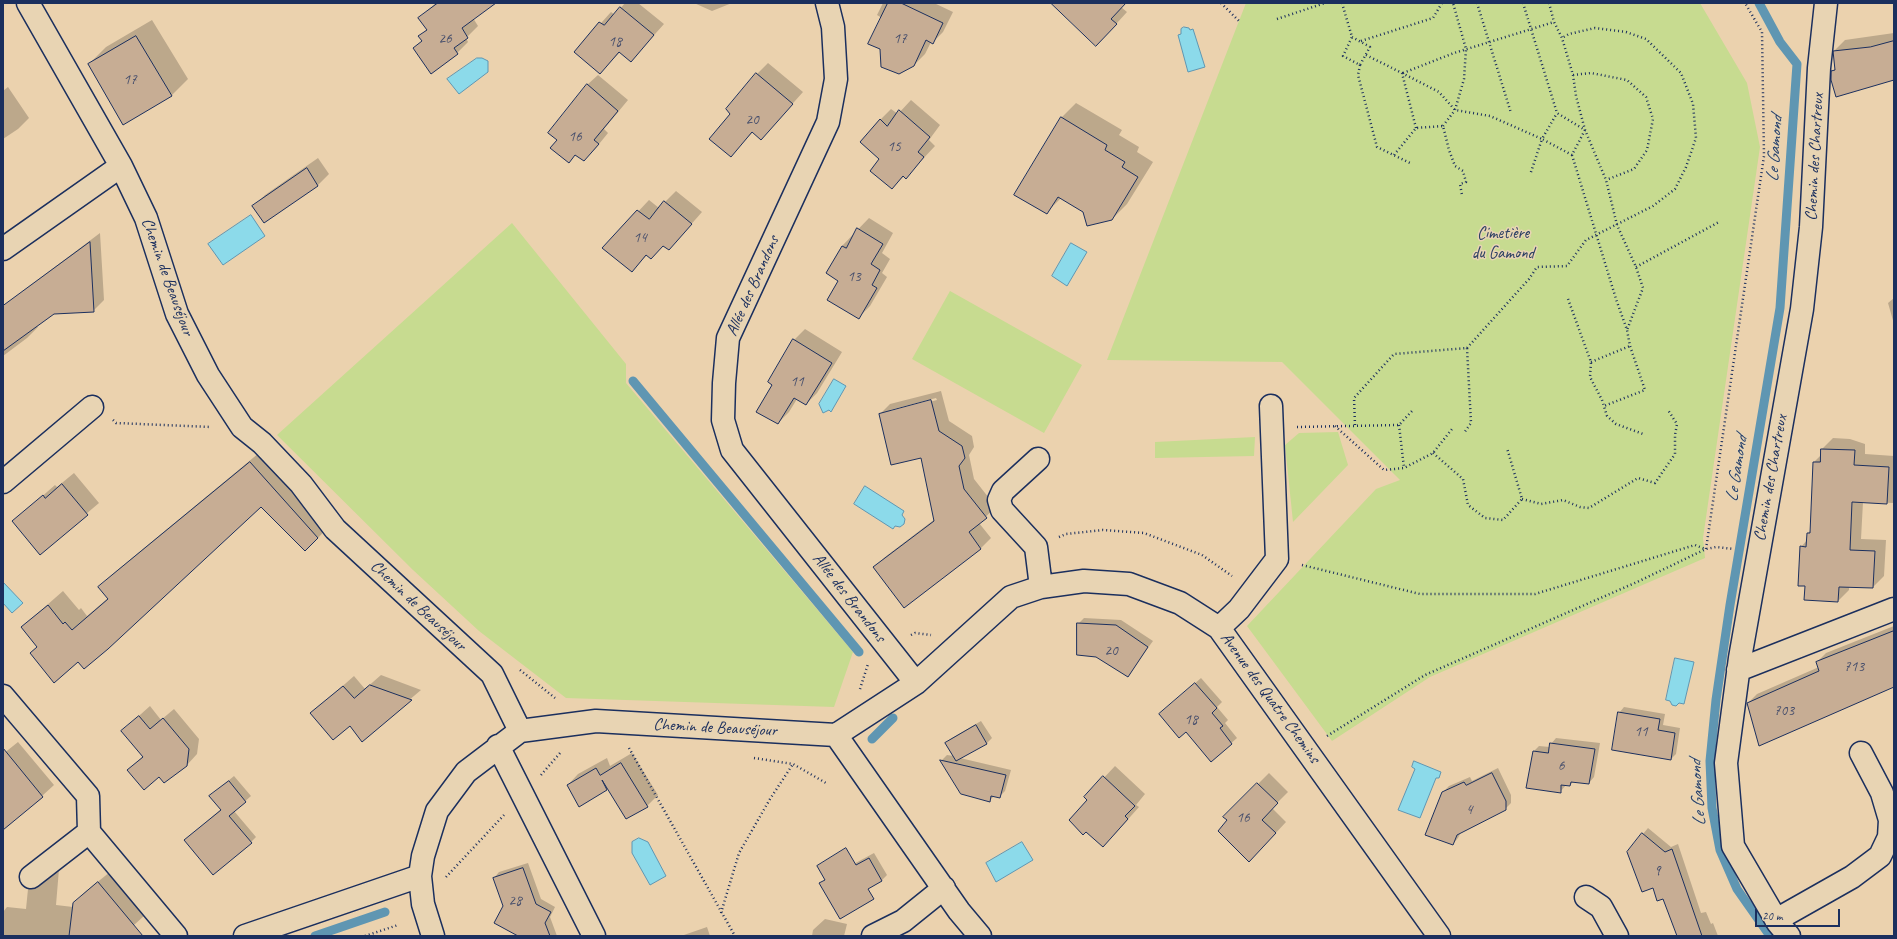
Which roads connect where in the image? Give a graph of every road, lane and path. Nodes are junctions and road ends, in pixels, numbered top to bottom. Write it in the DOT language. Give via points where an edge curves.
graph roads {
  1 [pos="28,3"];
  2 [pos="828,3"];
  3 [pos="1221,3"];
  4 [pos="1325,3"];
  5 [pos="1342,3"];
  6 [pos="1442,3"];
  7 [pos="1453,3"];
  8 [pos="1477,3"];
  9 [pos="1523,3"];
  10 [pos="1549,3"];
  11 [pos="1745,3"];
  12 [pos="1826,3"];
  13 [pos="1278,19"];
  14 [pos="1239,21"];
  15 [pos="1554,22"];
  16 [pos="1531,29"];
  17 [pos="1352,37"];
  18 [pos="1562,38"];
  19 [pos="1360,41"];
  20 [pos="1490,43"];
  21 [pos="1466,49"];
  22 [pos="1366,55"];
  23 [pos="1360,65"];
  24 [pos="1402,73"];
  25 [pos="1573,75"];
  26 [pos="1455,110"];
  27 [pos="1511,113"];
  28 [pos="1557,113"];
  29 [pos="1443,126"];
  30 [pos="1416,128"];
  31 [pos="1585,130"];
  32 [pos="1542,139"];
  33 [pos="1394,155"];
  34 [pos="1572,155"];
  35 [pos="1410,162"];
  36 [pos="121,166"];
  37 [pos="1530,175"];
  38 [pos="1606,180"];
  39 [pos="1462,195"];
  40 [pos="1719,222"];
  41 [pos="1617,225"];
  42 [pos="1597,235"];
  43 [pos="3,249"];
  44 [pos="1636,267"];
  45 [pos="1568,299"];
  46 [pos="1627,330"];
  47 [pos="1630,346"];
  48 [pos="1467,348"];
  49 [pos="1591,362"];
  50 [pos="1604,406"];
  51 [pos="92,407"];
  52 [pos="1668,410"];
  53 [pos="1412,411"];
  54 [pos="1272,416"];
  55 [pos="1400,425"];
  56 [pos="1335,426"];
  57 [pos="1355,426"];
  58 [pos="242,427"];
  59 [pos="1452,429"];
  60 [pos="1464,433"];
  61 [pos="1643,434"];
  62 [pos="1507,448"];
  63 [pos="1433,453"];
  64 [pos="1038,459"];
  65 [pos="1404,468"];
  66 [pos="3,482"];
  67 [pos="1522,499"];
  68 [pos="1058,537"];
  69 [pos="1729,548"];
  70 [pos="1706,549"];
  71 [pos="1277,559"];
  72 [pos="1041,587"];
  73 [pos="1253,590"];
  74 [pos="1894,609"];
  75 [pos="1219,628"];
  76 [pos="1738,670"];
  77 [pos="916,683"];
  78 [pos="3,696"];
  79 [pos="520,730"];
  80 [pos="836,735"];
  81 [pos="498,746"];
  82 [pos="636,747"];
  83 [pos="563,748"];
  84 [pos="1307,748"];
  85 [pos="1861,753"];
  86 [pos="749,757"];
  87 [pos="793,764"];
  88 [pos="539,776"];
  89 [pos="826,783"];
  90 [pos="505,814"];
  91 [pos="89,832"];
  92 [pos="420,876"];
  93 [pos="31,877"];
  94 [pos="443,882"];
  95 [pos="944,888"];
  96 [pos="1586,897"];
  97 [pos="721,913"];
  98 [pos="398,925"];
  99 [pos="1782,928"];
  100 [pos="907,929"];
  101 [pos="176,936"];
  102 [pos="245,936"];
  103 [pos="365,936"];
  104 [pos="433,936"];
  105 [pos="594,936"];
  106 [pos="734,936"];
  107 [pos="873,936"];
  108 [pos="980,936"];
  109 [pos="1439,936"];
  110 [pos="1618,936"];
  1 -- 36 [label="street, Chemin de Beauséjour"];
  2 -- 77 [label="street, Allée des Brandons" via="833,27 836,79 828,122 728,338 723,420 732,450"];
  3 -- 14 [label="path"];
  4 -- 13 [label="path"];
  5 -- 17 [label="path"];
  6 -- 19 [label="path" via="1433,18"];
  7 -- 21 [label="path"];
  8 -- 20 [label="path"];
  9 -- 16 [label="path"];
  10 -- 15 [label="path"];
  11 -- 70 [label="path" via="1762,32 1764,156"];
  12 -- 76 [label="street, Chemin des Chartreux" via="1819,68 1811,227 1802,309"];
  15 -- 16 [label="path"];
  15 -- 18 [label="path"];
  16 -- 20 [label="path"];
  16 -- 28 [label="path"];
  17 -- 19 [label="path"];
  17 -- 23 [label="path" via="1343,56"];
  18 -- 25 [label="path"];
  18 -- 41 [label="path" via="1595,28 1626,32 1646,39 1681,73 1693,104 1696,138 1686,167 1675,188 1653,206"];
  19 -- 22 [label="path" via="1370,47"];
  20 -- 21 [label="path"];
  20 -- 27 [label="path"];
  21 -- 24 [label="path"];
  21 -- 26 [label="path" via="1464,79"];
  22 -- 23 [label="path"];
  22 -- 24 [label="path"];
  23 -- 33 [label="path" via="1358,76 1377,147"];
  24 -- 26 [label="path" via="1439,92"];
  24 -- 30 [label="path"];
  25 -- 31 [label="path"];
  25 -- 38 [label="path" via="1591,73 1627,80 1646,97 1653,118 1646,150 1634,169"];
  26 -- 29 [label="path"];
  26 -- 32 [label="path" via="1490,116"];
  28 -- 31 [label="path"];
  28 -- 32 [label="path"];
  29 -- 30 [label="path"];
  29 -- 39 [label="path" via="1455,166 1463,171 1466,182 1460,184"];
  30 -- 33 [label="path"];
  31 -- 34 [label="path"];
  31 -- 38 [label="path"];
  32 -- 34 [label="path"];
  32 -- 37 [label="path"];
  33 -- 35 [label="path"];
  34 -- 42 [label="path"];
  36 -- 43 [label="street"];
  36 -- 58 [label="street, Chemin de Beauséjour" via="146,218 177,314 208,375"];
  38 -- 41 [label="path"];
  40 -- 44 [label="path"];
  41 -- 42 [label="path"];
  41 -- 44 [label="path"];
  42 -- 46 [label="path"];
  42 -- 48 [label="path" via="1586,240 1567,266 1537,267"];
  44 -- 46 [label="path" via="1644,288"];
  45 -- 49 [label="path"];
  46 -- 47 [label="path"];
  47 -- 49 [label="path"];
  47 -- 50 [label="path" via="1646,390"];
  48 -- 57 [label="path" via="1394,354 1354,398"];
  48 -- 60 [label="path" via="1471,423"];
  49 -- 50 [label="path" via="1590,377"];
  50 -- 61 [label="path" via="1607,416 1616,424"];
  51 -- 58 [label="path" via="116,423"];
  51 -- 66 [label="street"];
  52 -- 67 [label="path" via="1677,424 1675,454 1655,483 1638,478 1589,508 1563,500 1541,504"];
  53 -- 55 [label="path"];
  54 -- 56 [label="path"];
  54 -- 71 [label="street"];
  55 -- 57 [label="path"];
  55 -- 65 [label="path"];
  56 -- 57 [label="path"];
  56 -- 65 [label="path" via="1384,470"];
  58 -- 79 [label="street, Chemin de Beauséjour" via="262,443 301,484 335,529 492,674"];
  59 -- 63 [label="path"];
  62 -- 67 [label="path"];
  63 -- 65 [label="path"];
  63 -- 67 [label="path" via="1463,479 1468,505 1485,518 1503,520"];
  64 -- 72 [label="street" via="1003,491 999,500 1002,510 1036,548"];
  68 -- 73 [label="path" via="1103,530 1144,533 1202,555"];
  69 -- 70 [label="path"];
  70 -- 71 [label="path" via="1695,545 1535,594 1420,594"];
  70 -- 84 [label="path" via="1424,675"];
  71 -- 73 [label="street"];
  72 -- 75 [label="street, Avenue des Quatre Chemins" via="1084,581 1129,584 1180,603"];
  72 -- 77 [label="street, Avenue des Quatre Chemins" via="1011,597"];
  73 -- 75 [label="street"];
  74 -- 76 [label="street"];
  75 -- 84 [label="street, Avenue des Quatre Chemins"];
  76 -- 99 [label="street, Chemin des Chartreux" via="1726,763 1733,846"];
  77 -- 80 [label="street, Avenue des Quatre Chemins"];
  78 -- 91 [label="street" via="88,796"];
  79 -- 80 [label="street, Chemin de Beauséjour" via="596,721"];
  79 -- 81 [label="street"];
  80 -- 95 [label="street"];
  81 -- 92 [label="street" via="466,772 438,811 423,856"];
  81 -- 105 [label="street"];
  82 -- 97 [label="path" via="628,746"];
  83 -- 88 [label="path"];
  84 -- 109 [label="street, Avenue des Quatre Chemins"];
  85 -- 99 [label="street" via="1882,793 1890,820 1889,837 1880,856"];
  86 -- 87 [label="path"];
  87 -- 89 [label="path"];
  87 -- 97 [label="path" via="739,853"];
  90 -- 94 [label="path"];
  91 -- 93 [label="street"];
  91 -- 101 [label="street"];
  92 -- 102 [label="street"];
  92 -- 104 [label="street" via="423,904"];
  95 -- 100 [label="street"];
  95 -- 108 [label="street"];
  96 -- 110 [label="street" via="1601,907"];
  97 -- 106 [label="path"];
  98 -- 103 [label="path"];
  100 -- 107 [label="street"];
}
